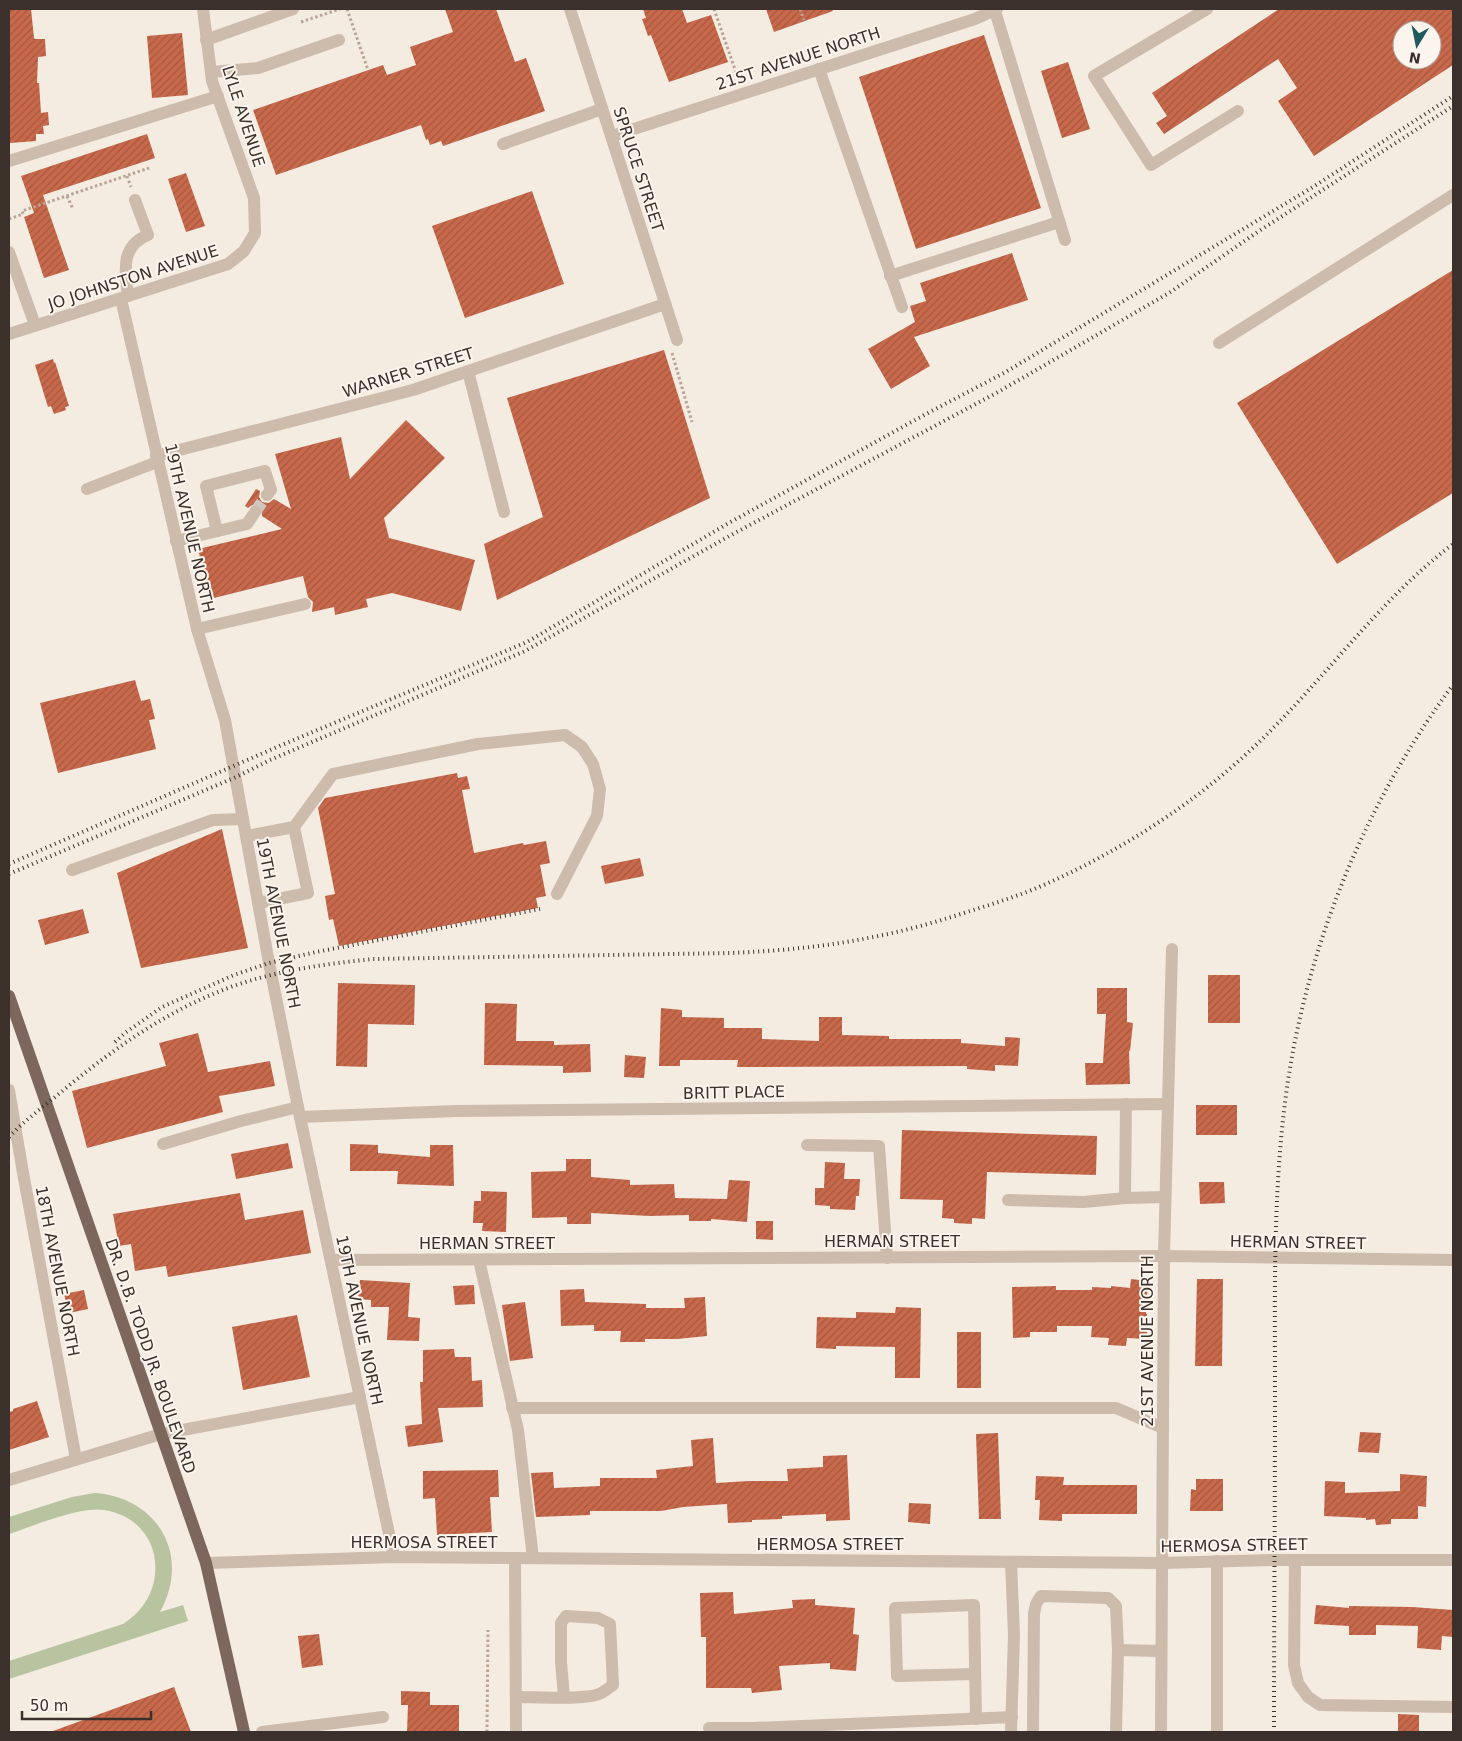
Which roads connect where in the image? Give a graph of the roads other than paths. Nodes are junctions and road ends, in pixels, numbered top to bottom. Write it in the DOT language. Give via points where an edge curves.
graph roads {
  1 [pos="203,9"];
  2 [pos="294,9"];
  3 [pos="570,9"];
  4 [pos="1207,9"];
  5 [pos="996,10"];
  6 [pos="206,40"];
  7 [pos="339,40"];
  8 [pos="819,69"];
  9 [pos="211,72"];
  10 [pos="218,96"];
  11 [pos="602,108"];
  12 [pos="1238,112"];
  13 [pos="612,136"];
  14 [pos="503,144"];
  15 [pos="9,161"];
  16 [pos="1453,195"];
  17 [pos="135,200"];
  18 [pos="1060,222"];
  19 [pos="256,233"];
  20 [pos="1065,240"];
  21 [pos="9,252"];
  22 [pos="890,276"];
  23 [pos="124,297"];
  24 [pos="665,304"];
  25 [pos="902,307"];
  26 [pos="35,325"];
  27 [pos="9,334"];
  28 [pos="1219,343"];
  29 [pos="674,344"];
  30 [pos="468,371"];
  31 [pos="157,459"];
  32 [pos="87,489"];
  33 [pos="267,495"];
  34 [pos="255,512"];
  35 [pos="504,512"];
  36 [pos="217,531"];
  37 [pos="176,541"];
  38 [pos="305,604"];
  39 [pos="197,629"];
  40 [pos="244,819"];
  41 [pos="294,827"];
  42 [pos="247,836"];
  43 [pos="72,870"];
  44 [pos="557,894"];
  45 [pos="258,903"];
  46 [pos="1172,949"];
  47 [pos="9,996"];
  48 [pos="9,1090"];
  49 [pos="1126,1104"];
  50 [pos="1168,1104"];
  51 [pos="299,1112"];
  52 [pos="163,1144"];
  53 [pos="807,1145"];
  54 [pos="1165,1197"];
  55 [pos="1125,1198"];
  56 [pos="1008,1200"];
  57 [pos="1164,1256"];
  58 [pos="887,1258"];
  59 [pos="331,1260"];
  60 [pos="479,1260"];
  61 [pos="1453,1260"];
  62 [pos="360,1398"];
  63 [pos="512,1408"];
  64 [pos="1163,1428"];
  65 [pos="76,1459"];
  66 [pos="9,1480"];
  67 [pos="394,1557"];
  68 [pos="515,1558"];
  69 [pos="533,1558"];
  70 [pos="1296,1560"];
  71 [pos="1453,1560"];
  72 [pos="1217,1561"];
  73 [pos="1011,1562"];
  74 [pos="206,1563"];
  75 [pos="1162,1563"];
  76 [pos="1118,1650"];
  77 [pos="1161,1651"];
  78 [pos="975,1674"];
  79 [pos="564,1696"];
  80 [pos="516,1697"];
  81 [pos="1453,1707"];
  82 [pos="383,1717"];
  83 [pos="1012,1717"];
  84 [pos="976,1718"];
  85 [pos="350,1727"];
  86 [pos="709,1728"];
  87 [pos="244,1732"];
  88 [pos="262,1732"];
  89 [pos="516,1732"];
  90 [pos="1011,1732"];
  91 [pos="1033,1732"];
  92 [pos="1116,1732"];
  93 [pos="1161,1732"];
  94 [pos="1217,1732"];
  1 -- 6 [label="street, LYLE AVENUE"];
  2 -- 6 [label="street"];
  3 -- 11 [label="street, SPRUCE STREET"];
  4 -- 12 [label="street" via="1094,76 1151,165"];
  5 -- 8 [label="street, 21ST AVENUE NORTH"];
  5 -- 18 [label="street, 21ST AVENUE NORTH"];
  6 -- 9 [label="street, LYLE AVENUE"];
  7 -- 9 [label="street" via="258,68"];
  8 -- 13 [label="street, 21ST AVENUE NORTH"];
  8 -- 22 [label="street"];
  9 -- 10 [label="street, LYLE AVENUE"];
  10 -- 15 [label="street"];
  10 -- 19 [label="street, LYLE AVENUE" via="254,198"];
  11 -- 13 [label="street, SPRUCE STREET"];
  11 -- 14 [label="street"];
  13 -- 24 [label="street, SPRUCE STREET"];
  16 -- 28 [label="street"];
  17 -- 23 [label="street, 19TH AVENUE NORTH" via="148,235 134,243 126,260"];
  18 -- 20 [label="street, 21ST AVENUE NORTH"];
  18 -- 22 [label="street"];
  19 -- 23 [label="street, JO JOHNSTON AVENUE" via="244,251 228,264"];
  21 -- 26 [label="street"];
  22 -- 25 [label="street"];
  23 -- 26 [label="street, JO JOHNSTON AVENUE"];
  23 -- 31 [label="street, 19TH AVENUE NORTH"];
  24 -- 29 [label="street, SPRUCE STREET"];
  24 -- 30 [label="street, WARNER STREET"];
  26 -- 27 [label="street, JO JOHNSTON AVENUE"];
  30 -- 31 [label="street, WARNER STREET" via="413,390"];
  30 -- 35 [label="street"];
  31 -- 32 [label="street, WARNER STREET"];
  31 -- 37 [label="street, 19TH AVENUE NORTH"];
  33 -- 36 [label="street" via="270,490 265,471 206,486"];
  34 -- 36 [label="street" via="248,524"];
  36 -- 37 [label="street"];
  37 -- 39 [label="street, 19TH AVENUE NORTH"];
  38 -- 39 [label="street"];
  39 -- 40 [label="street, 19TH AVENUE NORTH" via="225,720"];
  40 -- 42 [label="street, 19TH AVENUE NORTH"];
  40 -- 43 [label="street" via="213,820"];
  41 -- 42 [label="street"];
  41 -- 44 [label="street" via="333,774 478,744 565,735 582,747 593,764 600,789 597,816"];
  41 -- 45 [label="street" via="308,893"];
  42 -- 45 [label="street, 19TH AVENUE NORTH"];
  45 -- 51 [label="street, 19TH AVENUE NORTH"];
  46 -- 50 [label="street, 21ST AVENUE NORTH"];
  47 -- 74 [label="main road, DR. D.B. TODD JR. BOULEVARD"];
  48 -- 65 [label="street, 18TH AVENUE NORTH"];
  49 -- 50 [label="street, BRITT PLACE"];
  49 -- 51 [label="street, BRITT PLACE"];
  49 -- 55 [label="street"];
  50 -- 54 [label="street, 21ST AVENUE NORTH"];
  51 -- 52 [label="street, BRITT PLACE" via="241,1121"];
  51 -- 59 [label="street, 19TH AVENUE NORTH"];
  53 -- 58 [label="street" via="879,1146"];
  54 -- 55 [label="street"];
  54 -- 57 [label="street, 21ST AVENUE NORTH"];
  55 -- 56 [label="street" via="1084,1202"];
  57 -- 58 [label="street, HERMAN STREET"];
  57 -- 61 [label="street, HERMAN STREET"];
  57 -- 64 [label="street, 21ST AVENUE NORTH"];
  58 -- 60 [label="street, HERMAN STREET"];
  59 -- 60 [label="street, HERMAN STREET"];
  59 -- 62 [label="street, 19TH AVENUE NORTH"];
  60 -- 63 [label="street"];
  62 -- 65 [label="street" via="161,1434"];
  62 -- 67 [label="street, 19TH AVENUE NORTH"];
  63 -- 64 [label="street" via="1116,1408"];
  63 -- 69 [label="street" via="518,1430"];
  64 -- 75 [label="street, 21ST AVENUE NORTH"];
  65 -- 66 [label="street"];
  67 -- 68 [label="street, HERMOSA STREET"];
  67 -- 74 [label="street, HERMOSA STREET"];
  68 -- 69 [label="street, HERMOSA STREET"];
  68 -- 80 [label="street"];
  69 -- 73 [label="street, HERMOSA STREET"];
  70 -- 71 [label="street, HERMOSA STREET"];
  70 -- 72 [label="street, HERMOSA STREET"];
  70 -- 81 [label="street" via="1294,1665 1298,1683 1308,1697 1320,1705"];
  72 -- 75 [label="street, HERMOSA STREET"];
  72 -- 94 [label="street"];
  73 -- 75 [label="street, HERMOSA STREET"];
  73 -- 83 [label="street" via="1014,1635"];
  74 -- 87 [label="main road, DR. D.B. TODD JR. BOULEVARD"];
  75 -- 77 [label="street, 21ST AVENUE NORTH"];
  76 -- 77 [label="street"];
  76 -- 91 [label="street" via="1116,1606 1108,1598 1041,1596 1034,1614"];
  76 -- 92 [label="street"];
  77 -- 93 [label="street, 21ST AVENUE NORTH"];
  78 -- 78 [label="street" via="974,1605 895,1608 897,1676"];
  78 -- 84 [label="street"];
  79 -- 79 [label="street" via="598,1694 613,1685 610,1624 598,1618 566,1616 560,1624"];
  79 -- 80 [label="street"];
  80 -- 89 [label="street"];
  82 -- 85 [label="street"];
  83 -- 84 [label="street"];
  83 -- 90 [label="street"];
  84 -- 86 [label="street"];
  85 -- 88 [label="street"];
}
